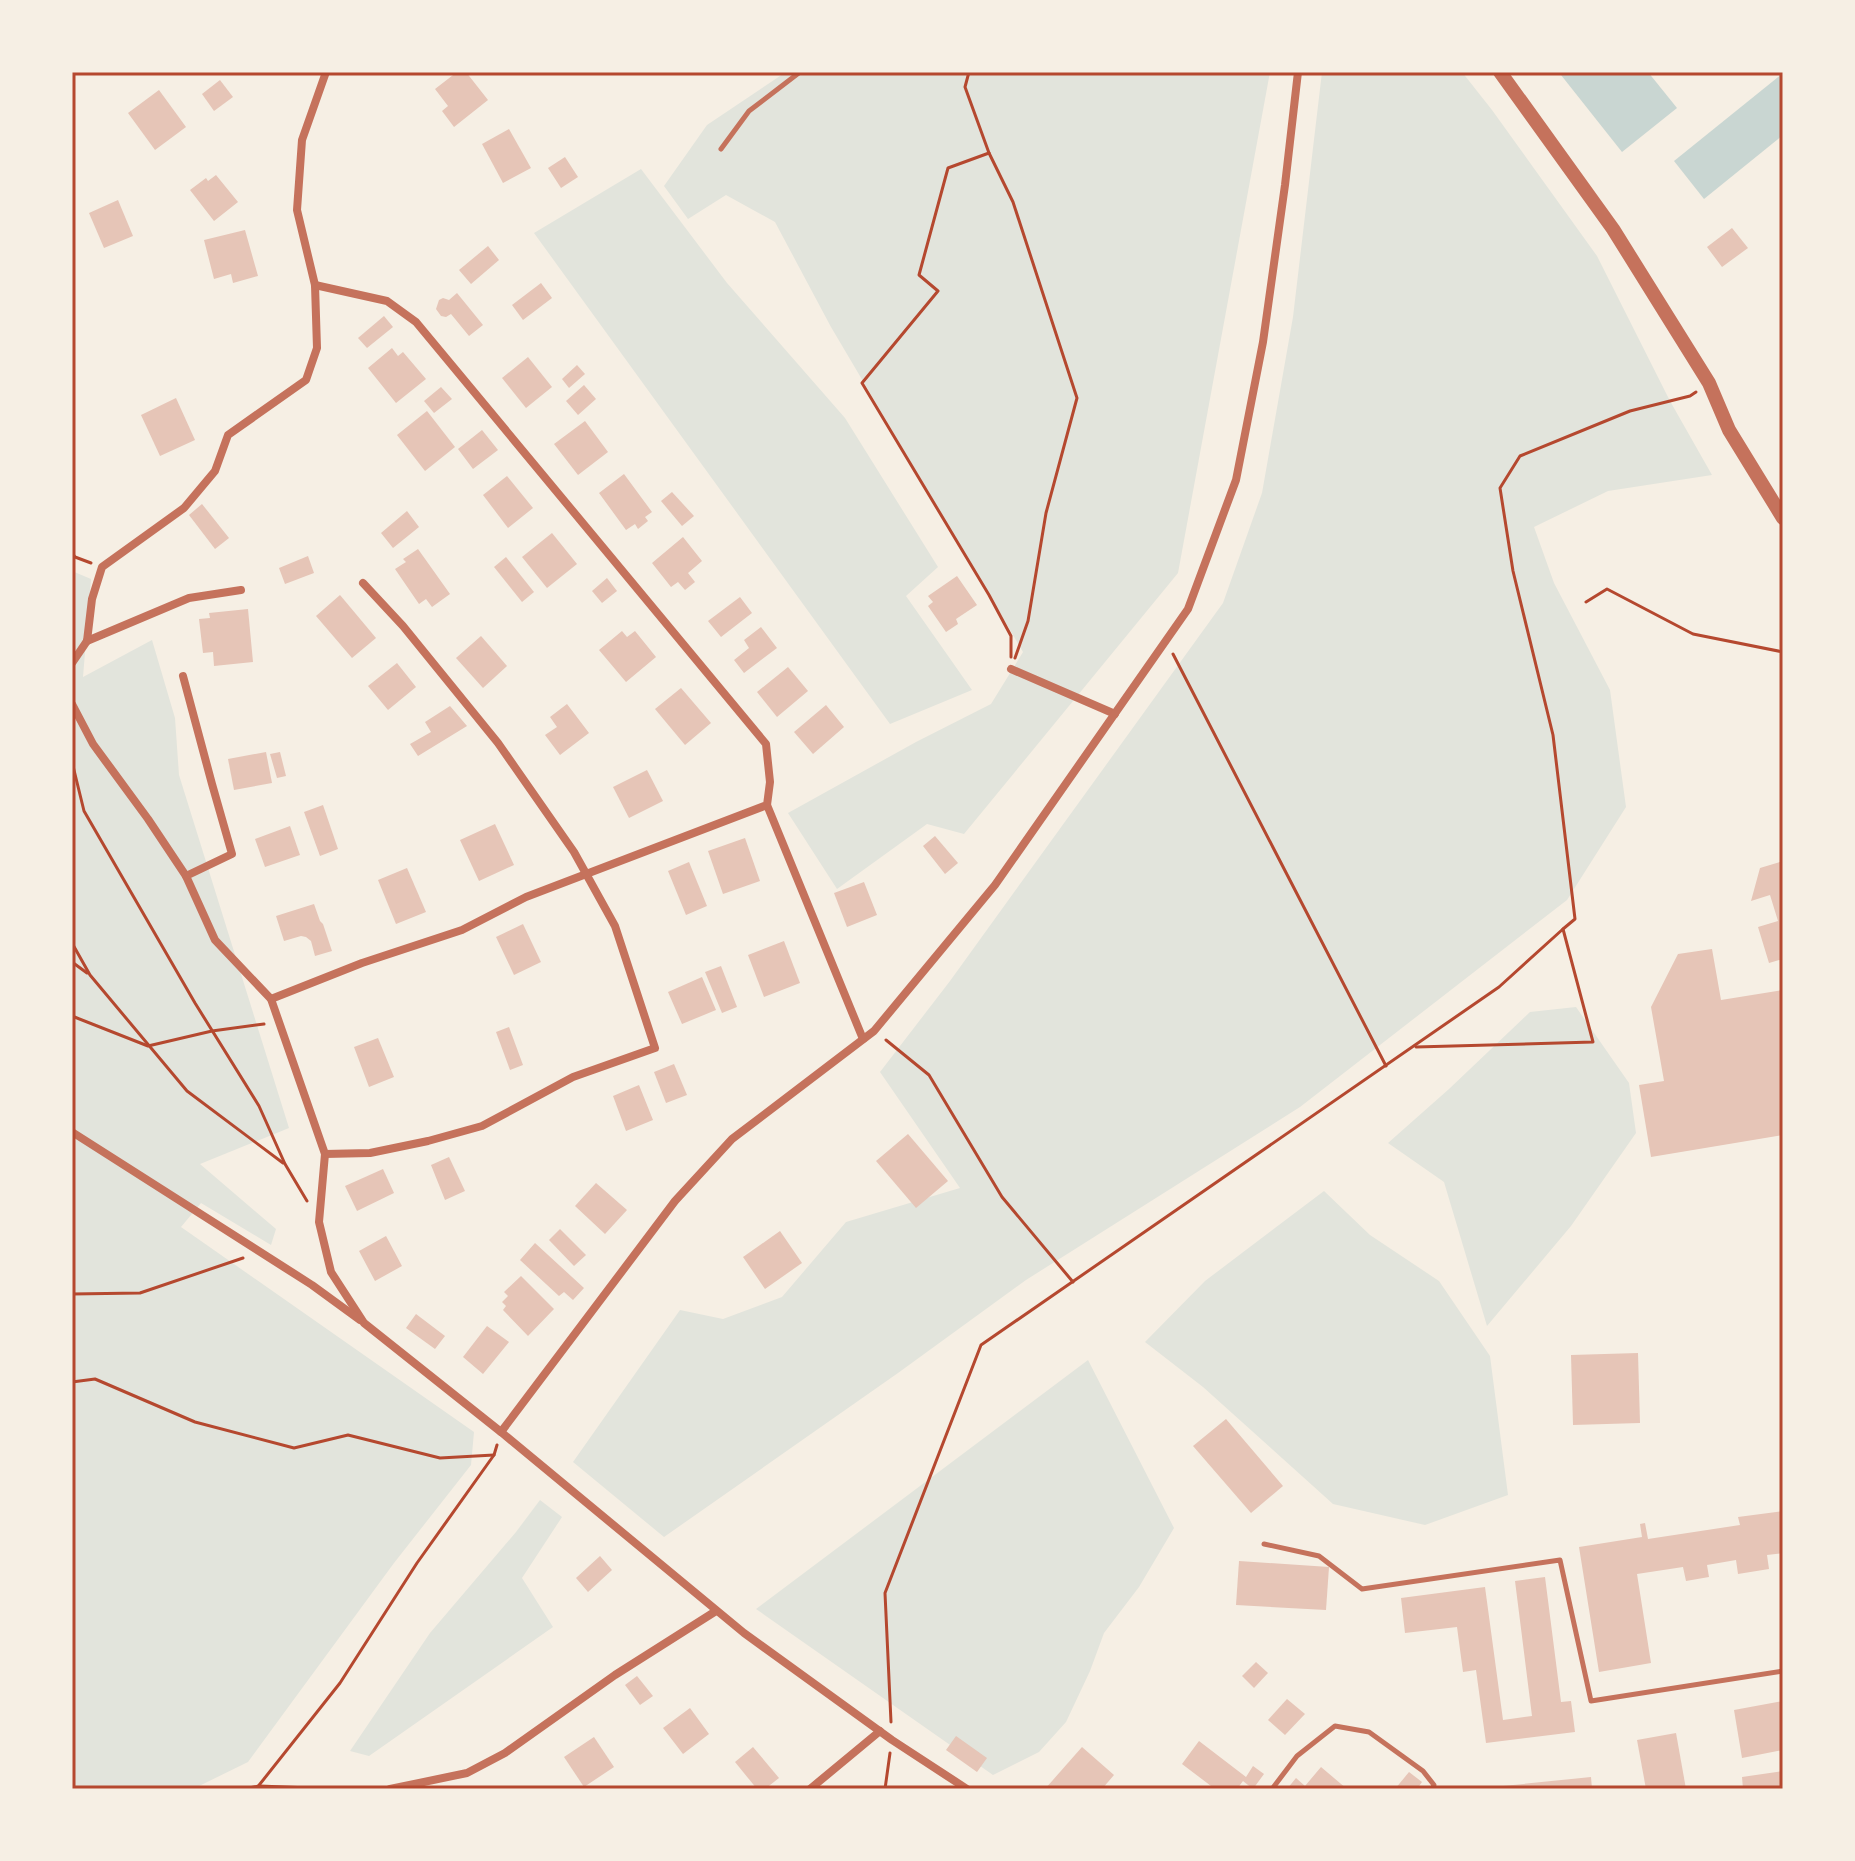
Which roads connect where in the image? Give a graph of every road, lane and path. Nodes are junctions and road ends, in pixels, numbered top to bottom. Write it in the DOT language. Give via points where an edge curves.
graph roads {
  1 [pos="326,72"];
  2 [pos="800,72"];
  3 [pos="969,72"];
  4 [pos="1298,72"];
  5 [pos="1500,72"];
  6 [pos="721,149"];
  7 [pos="989,153"];
  8 [pos="315,285"];
  9 [pos="1709,383"];
  10 [pos="1783,518"];
  11 [pos="72,553"];
  12 [pos="102,567"];
  13 [pos="363,583"];
  14 [pos="241,590"];
  15 [pos="1586,602"];
  16 [pos="1166,640"];
  17 [pos="87,641"];
  18 [pos="1783,652"];
  19 [pos="72,663"];
  20 [pos="1011,669"];
  21 [pos="183,676"];
  22 [pos="72,704"];
  23 [pos="1115,714"];
  24 [pos="72,762"];
  25 [pos="767,805"];
  26 [pos="586,874"];
  27 [pos="186,876"];
  28 [pos="1563,929"];
  29 [pos="72,943"];
  30 [pos="72,962"];
  31 [pos="90,975"];
  32 [pos="271,999"];
  33 [pos="72,1016"];
  34 [pos="279,1022"];
  35 [pos="212,1031"];
  36 [pos="874,1031"];
  37 [pos="863,1039"];
  38 [pos="148,1046"];
  39 [pos="1413,1047"];
  40 [pos="1386,1066"];
  41 [pos="72,1132"];
  42 [pos="325,1154"];
  43 [pos="285,1164"];
  44 [pos="319,1222"];
  45 [pos="261,1252"];
  46 [pos="1073,1282"];
  47 [pos="72,1294"];
  48 [pos="364,1323"];
  49 [pos="72,1382"];
  50 [pos="501,1432"];
  51 [pos="494,1455"];
  52 [pos="1264,1544"];
  53 [pos="716,1611"];
  54 [pos="1783,1671"];
  55 [pos="880,1731"];
  56 [pos="892,1740"];
  57 [pos="258,1787"];
  58 [pos="244,1789"];
  59 [pos="336,1789"];
  60 [pos="390,1789"];
  61 [pos="810,1789"];
  62 [pos="885,1789"];
  63 [pos="967,1789"];
  64 [pos="1272,1789"];
  65 [pos="1432,1789"];
  1 -- 8 [label="street" via="302,140 297,210"];
  2 -- 6 [label="lane" via="749,111"];
  3 -- 7 [label="path" via="965,87"];
  4 -- 16 [label="street" via="1263,342 1236,480 1188,609"];
  5 -- 9 [label="street" via="1613,229"];
  7 -- 20 [label="path" via="1013,202 1077,398 1046,513 1028,621"];
  7 -- 20 [label="path" via="948,168 919,275 938,291 862,383 1011,636"];
  8 -- 12 [label="street" via="317,348 306,380 228,435 215,471 184,508"];
  8 -- 25 [label="street" via="387,301 416,322 766,744"];
  9 -- 10 [label="street" via="1729,430"];
  9 -- 28 [label="path" via="1690,396 1630,411 1520,456 1500,488 1513,571 1553,735 1575,919"];
  11 -- 12 [label="path"];
  12 -- 17 [label="street"];
  13 -- 26 [label="street" via="498,743"];
  14 -- 17 [label="street" via="189,598"];
  15 -- 18 [label="path" via="1607,589 1693,634"];
  16 -- 23 [label="street"];
  16 -- 40 [label="path"];
  17 -- 19 [label="street"];
  20 -- 23 [label="street"];
  21 -- 27 [label="street" via="232,854"];
  22 -- 27 [label="street" via="93,744"];
  23 -- 36 [label="street" via="995,885"];
  24 -- 35 [label="path" via="84,811"];
  25 -- 26 [label="street"];
  25 -- 37 [label="street"];
  26 -- 32 [label="street" via="462,930"];
  26 -- 42 [label="street" via="615,926 655,1048 573,1077 482,1126 370,1153"];
  27 -- 32 [label="street" via="215,940"];
  28 -- 39 [label="path" via="1499,987"];
  28 -- 39 [label="path" via="1593,1042"];
  29 -- 31 [label="path"];
  30 -- 31 [label="path"];
  31 -- 38 [label="path"];
  32 -- 34 [label="street"];
  33 -- 38 [label="path"];
  34 -- 35 [label="path"];
  34 -- 42 [label="street"];
  35 -- 38 [label="path"];
  35 -- 43 [label="path" via="259,1106"];
  36 -- 37 [label="street"];
  36 -- 46 [label="path" via="929,1075 1002,1197"];
  37 -- 50 [label="street" via="732,1139 675,1201"];
  38 -- 43 [label="path" via="187,1091"];
  39 -- 40 [label="path"];
  40 -- 46 [label="path"];
  41 -- 45 [label="street"];
  42 -- 44 [label="street"];
  43 -- 44 [label="path"];
  44 -- 48 [label="street" via="331,1272"];
  45 -- 47 [label="path" via="140,1293"];
  45 -- 48 [label="street"];
  46 -- 56 [label="path" via="981,1345 885,1593"];
  48 -- 50 [label="street"];
  49 -- 51 [label="path" via="95,1379 195,1422 294,1448 348,1435 440,1458"];
  50 -- 51 [label="path"];
  50 -- 53 [label="street"];
  51 -- 57 [label="path" via="340,1683"];
  52 -- 54 [label="lane" via="1319,1556 1362,1589 1560,1560 1591,1701"];
  53 -- 55 [label="street"];
  53 -- 60 [label="street" via="505,1753 467,1773"];
  55 -- 56 [label="street"];
  55 -- 61 [label="street"];
  56 -- 62 [label="path"];
  56 -- 63 [label="street"];
  57 -- 58 [label="path"];
  57 -- 59 [label="path"];
  64 -- 65 [label="lane" via="1297,1756 1335,1726 1369,1732 1423,1771"];
}
